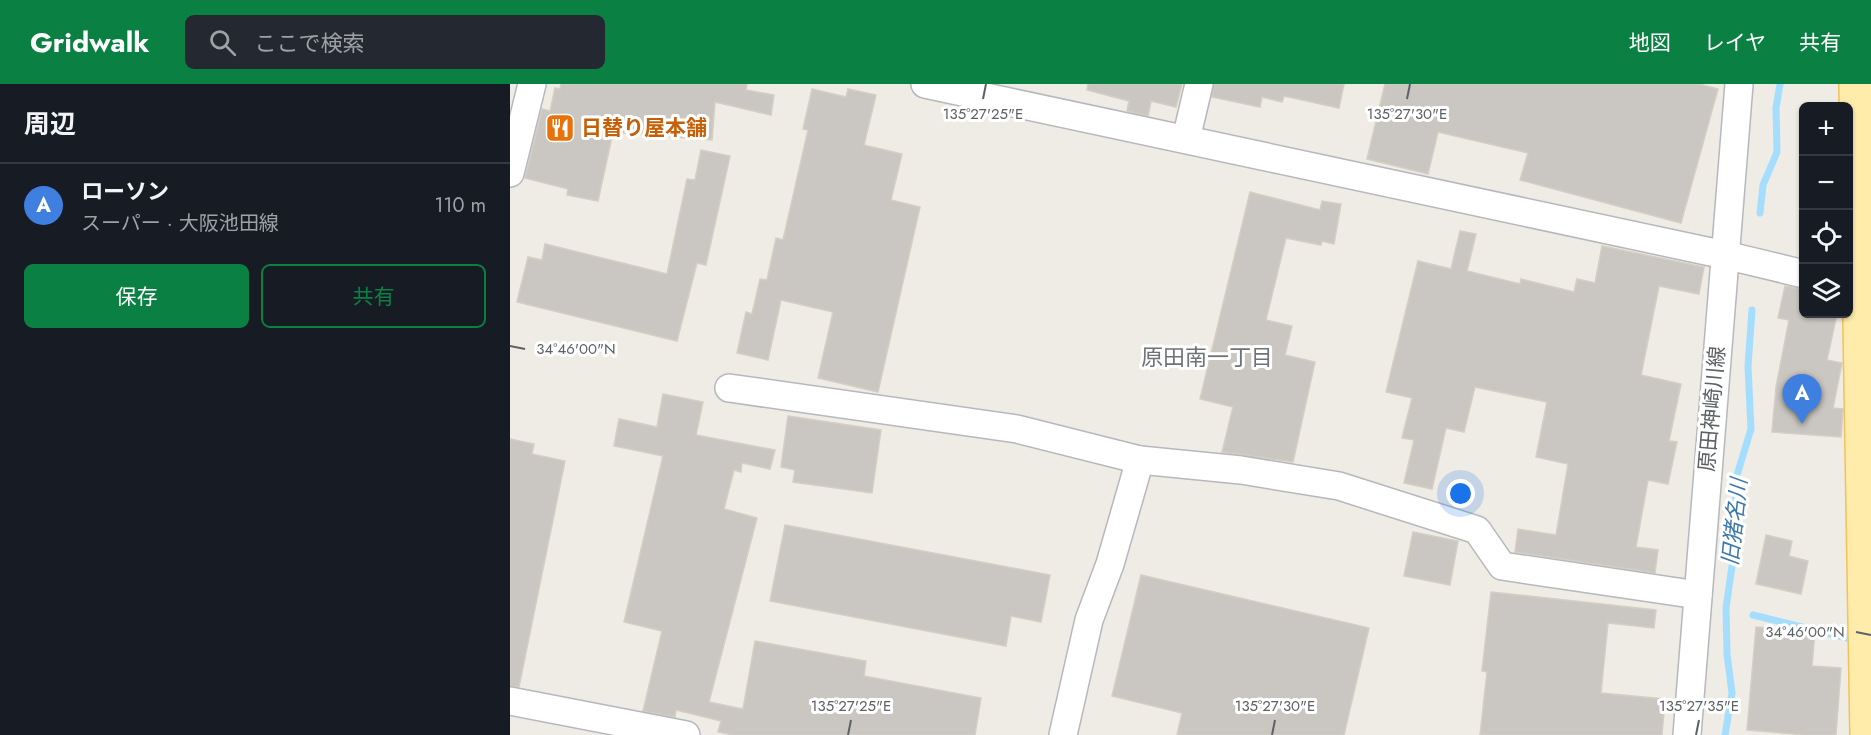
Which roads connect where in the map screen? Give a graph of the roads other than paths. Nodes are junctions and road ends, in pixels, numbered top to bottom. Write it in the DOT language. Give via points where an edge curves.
graph roads {
  1 [pos="532,84"];
  2 [pos="925,84"];
  3 [pos="1199,84"];
  4 [pos="1739,84"];
  5 [pos="1856,84"];
  6 [pos="1186,139"];
  7 [pos="510,173"];
  8 [pos="1725,255"];
  9 [pos="1799,273"];
  10 [pos="1860,288"];
  11 [pos="729,388"];
  12 [pos="1140,460"];
  13 [pos="1698,595"];
  14 [pos="510,701"];
  15 [pos="686,735"];
  16 [pos="1063,735"];
  17 [pos="1687,735"];
  18 [pos="1867,735"];
  1 -- 7 [label="street"];
  2 -- 6 [label="street"];
  3 -- 6 [label="street"];
  4 -- 8 [label="street, 原田神崎川線"];
  5 -- 10 [label="main road"];
  6 -- 8 [label="street"];
  8 -- 9 [label="street"];
  8 -- 13 [label="street, 原田神崎川線"];
  10 -- 18 [label="main road"];
  11 -- 12 [label="street" via="1017,429"];
  12 -- 13 [label="street" via="1241,470 1339,486 1477,530 1502,566"];
  12 -- 16 [label="street" via="1110,564 1089,620"];
  13 -- 17 [label="street, 原田神崎川線"];
  14 -- 15 [label="street"];
}
